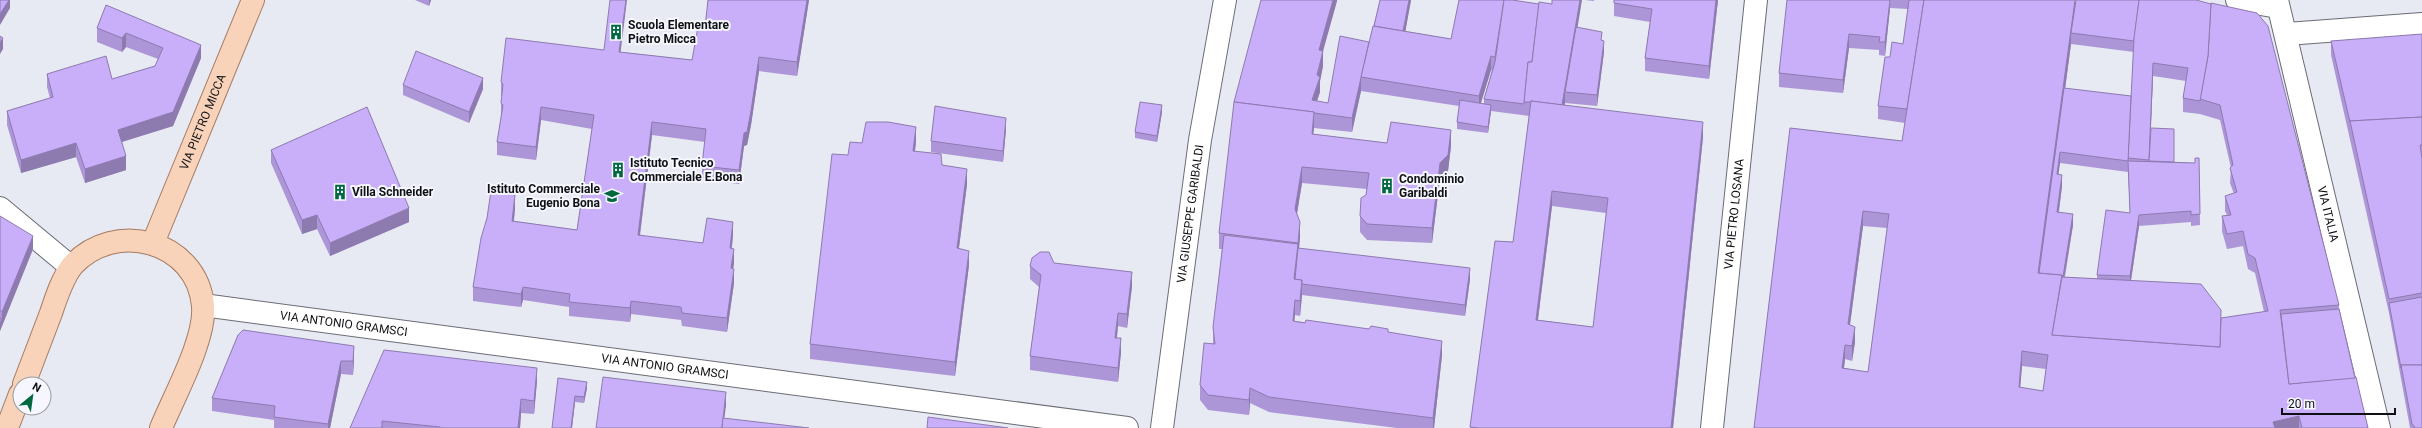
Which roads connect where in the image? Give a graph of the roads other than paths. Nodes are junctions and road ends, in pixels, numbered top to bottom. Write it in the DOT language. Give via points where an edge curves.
graph roads {
  1 [pos="253,0"];
  2 [pos="1225,0"];
  3 [pos="1756,0"];
  4 [pos="2237,0"];
  5 [pos="2277,3"];
  6 [pos="2422,24"];
  7 [pos="2286,34"];
  8 [pos="0,208"];
  9 [pos="154,243"];
  10 [pos="71,267"];
  11 [pos="203,305"];
  12 [pos="27,376"];
  13 [pos="12,415"];
  14 [pos="7,428"];
  15 [pos="161,428"];
  16 [pos="1126,428"];
  17 [pos="1162,428"];
  18 [pos="1712,428"];
  19 [pos="2379,428"];
  1 -- 9 [label="main road, VIA PIETRO MICCA"];
  2 -- 17 [label="street, VIA GIUSEPPE GARIBALDI" via="1200,140"];
  3 -- 18 [label="street, VIA PIETRO LOSANA"];
  4 -- 5 [label="street"];
  5 -- 7 [label="street, VIA ITALIA"];
  6 -- 7 [label="street"];
  7 -- 19 [label="street, VIA ITALIA"];
  8 -- 10 [label="street"];
  9 -- 10 [label="main road" via="115,241 98,246"];
  9 -- 11 [label="main road" via="174,255 190,272 199,288"];
  10 -- 12 [label="main road" via="59,290"];
  11 -- 15 [label="main road" via="202,326 196,346"];
  11 -- 16 [label="street, VIA ANTONIO GRAMSCI"];
  13 -- 14 [label="main road"];
}
